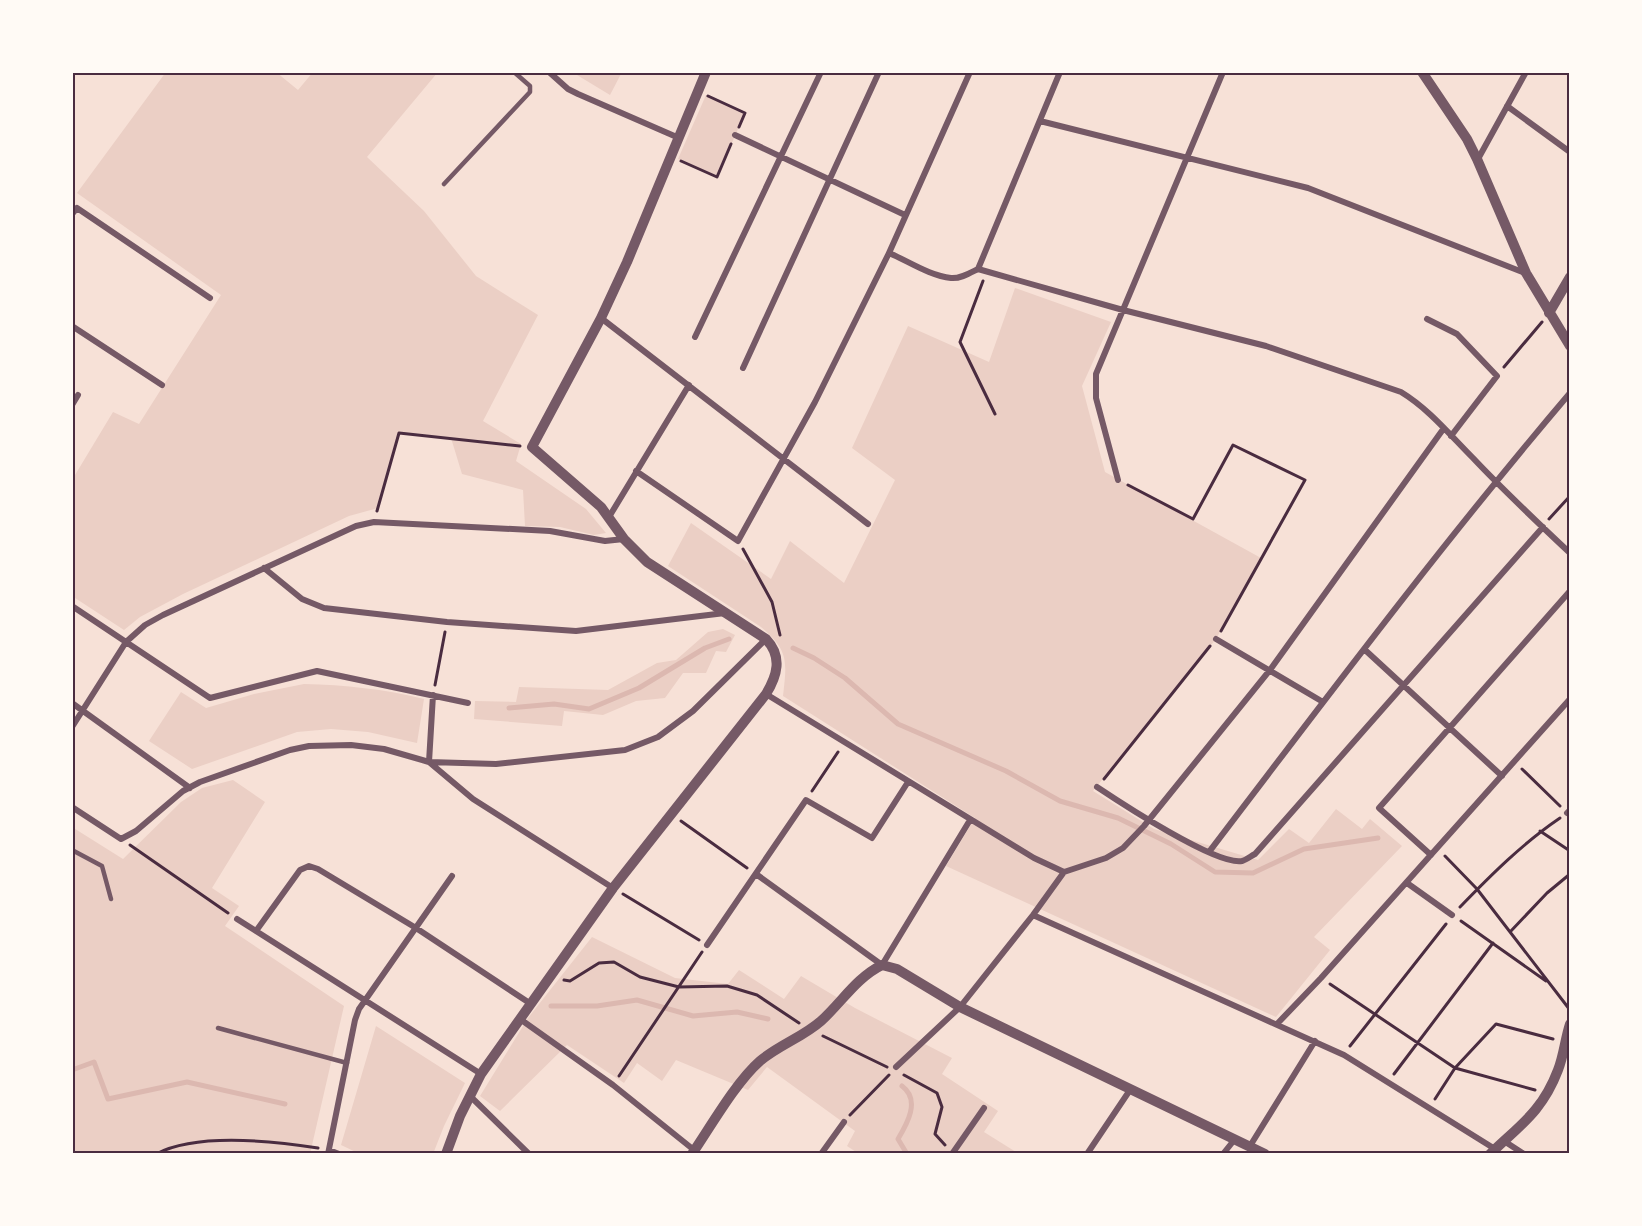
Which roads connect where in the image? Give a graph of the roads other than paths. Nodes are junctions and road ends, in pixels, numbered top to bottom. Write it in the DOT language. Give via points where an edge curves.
graph roads {
  1 [pos="514,72"];
  2 [pos="549,72"];
  3 [pos="706,72"];
  4 [pos="822,72"];
  5 [pos="879,72"];
  6 [pos="970,72"];
  7 [pos="1060,72"];
  8 [pos="1223,72"];
  9 [pos="1422,72"];
  10 [pos="1526,72"];
  11 [pos="1507,106"];
  12 [pos="1040,121"];
  13 [pos="735,135"];
  14 [pos="679,138"];
  15 [pos="1570,152"];
  16 [pos="1188,156"];
  17 [pos="781,157"];
  18 [pos="1478,159"];
  19 [pos="829,180"];
  20 [pos="444,184"];
  21 [pos="72,214"];
  22 [pos="905,215"];
  23 [pos="889,253"];
  24 [pos="978,269"];
  25 [pos="1526,273"];
  26 [pos="1570,277"];
  27 [pos="210,298"];
  28 [pos="1123,310"];
  29 [pos="1549,313"];
  30 [pos="601,318"];
  31 [pos="1427,319"];
  32 [pos="72,326"];
  33 [pos="695,337"];
  34 [pos="1570,346"];
  35 [pos="743,368"];
  36 [pos="162,385"];
  37 [pos="688,385"];
  38 [pos="1570,393"];
  39 [pos="78,395"];
  40 [pos="72,405"];
  41 [pos="1444,428"];
  42 [pos="1451,436"];
  43 [pos="784,458"];
  44 [pos="636,471"];
  45 [pos="1118,480"];
  46 [pos="1495,481"];
  47 [pos="609,517"];
  48 [pos="868,524"];
  49 [pos="1543,527"];
  50 [pos="624,539"];
  51 [pos="1570,553"];
  52 [pos="264,568"];
  53 [pos="1570,591"];
  54 [pos="72,606"];
  55 [pos="725,613"];
  56 [pos="1216,639"];
  57 [pos="126,642"];
  58 [pos="769,643"];
  59 [pos="1364,649"];
  60 [pos="1270,670"];
  61 [pos="1402,684"];
  62 [pos="766,694"];
  63 [pos="433,696"];
  64 [pos="1570,699"];
  65 [pos="468,702"];
  66 [pos="1323,702"];
  67 [pos="72,704"];
  68 [pos="82,711"];
  69 [pos="72,727"];
  70 [pos="1450,728"];
  71 [pos="429,762"];
  72 [pos="1502,776"];
  73 [pos="908,782"];
  74 [pos="1097,787"];
  75 [pos="190,788"];
  76 [pos="74,808"];
  77 [pos="72,817"];
  78 [pos="970,820"];
  79 [pos="1146,824"];
  80 [pos="72,850"];
  81 [pos="1209,852"];
  82 [pos="1431,855"];
  83 [pos="1064,872"];
  84 [pos="756,874"];
  85 [pos="452,876"];
  86 [pos="1407,883"];
  87 [pos="614,888"];
  88 [pos="111,900"];
  89 [pos="1033,915"];
  90 [pos="1452,915"];
  91 [pos="237,919"];
  92 [pos="416,928"];
  93 [pos="256,931"];
  94 [pos="707,945"];
  95 [pos="882,965"];
  96 [pos="365,1000"];
  97 [pos="531,1004"];
  98 [pos="960,1007"];
  99 [pos="520,1019"];
  100 [pos="1277,1024"];
  101 [pos="1570,1024"];
  102 [pos="218,1029"];
  103 [pos="1315,1041"];
  104 [pos="346,1063"];
  105 [pos="895,1068"];
  106 [pos="481,1074"];
  107 [pos="1130,1090"];
  108 [pos="469,1096"];
  109 [pos="984,1108"];
  110 [pos="843,1122"];
  111 [pos="1235,1139"];
  112 [pos="1504,1141"];
  113 [pos="1250,1146"];
  114 [pos="328,1152"];
  115 [pos="1493,1152"];
  116 [pos="695,1153"];
  117 [pos="952,1153"];
  118 [pos="339,1154"];
  119 [pos="446,1154"];
  120 [pos="529,1154"];
  121 [pos="821,1154"];
  122 [pos="1087,1154"];
  123 [pos="1224,1154"];
  124 [pos="1265,1154"];
  125 [pos="1524,1154"];
  1 -- 20 [label="lane" via="530,86 530,92"];
  2 -- 14 [label="street" via="568,89"];
  3 -- 14 [label="street"];
  4 -- 17 [label="street"];
  5 -- 19 [label="street"];
  6 -- 22 [label="street"];
  7 -- 12 [label="street"];
  8 -- 16 [label="street"];
  9 -- 18 [label="street"];
  10 -- 11 [label="street"];
  11 -- 15 [label="street"];
  11 -- 18 [label="street"];
  12 -- 16 [label="street"];
  12 -- 24 [label="street"];
  13 -- 17 [label="street"];
  14 -- 30 [label="street"];
  16 -- 25 [label="street" via="1308,188"];
  16 -- 28 [label="street"];
  17 -- 19 [label="street"];
  17 -- 33 [label="street"];
  18 -- 25 [label="street"];
  19 -- 22 [label="street"];
  19 -- 35 [label="street"];
  21 -- 27 [label="street" via="77,208"];
  22 -- 23 [label="street"];
  23 -- 24 [label="street" via="953,278"];
  23 -- 43 [label="street"];
  24 -- 28 [label="street"];
  25 -- 29 [label="street"];
  26 -- 29 [label="street"];
  28 -- 41 [label="street" via="1266,346 1401,392"];
  28 -- 45 [label="street" via="1096,374 1095,386"];
  29 -- 34 [label="street"];
  30 -- 37 [label="street"];
  30 -- 47 [label="street" via="531,447"];
  31 -- 42 [label="street" via="1457,333 1497,376"];
  32 -- 36 [label="street"];
  37 -- 43 [label="street"];
  37 -- 44 [label="street"];
  38 -- 46 [label="street"];
  39 -- 40 [label="street"];
  41 -- 42 [label="street"];
  41 -- 60 [label="street"];
  42 -- 46 [label="street"];
  43 -- 44 [label="street" via="738,541"];
  43 -- 48 [label="street"];
  44 -- 47 [label="street"];
  46 -- 49 [label="street"];
  46 -- 59 [label="street"];
  47 -- 50 [label="street"];
  49 -- 51 [label="street"];
  49 -- 61 [label="street"];
  50 -- 52 [label="street" via="605,541 550,531 374,522 356,526"];
  50 -- 55 [label="street" via="647,562"];
  52 -- 55 [label="street" via="302,599 324,608 447,622 576,631"];
  52 -- 57 [label="street" via="163,615"];
  53 -- 70 [label="street"];
  54 -- 57 [label="street"];
  55 -- 58 [label="street"];
  56 -- 60 [label="street"];
  57 -- 63 [label="street" via="204,695 216,698 317,671"];
  57 -- 68 [label="street"];
  58 -- 62 [label="street" via="776,653 777,667"];
  58 -- 71 [label="street" via="693,711 658,737 625,750 496,764"];
  59 -- 61 [label="street"];
  59 -- 66 [label="street"];
  60 -- 66 [label="street"];
  60 -- 79 [label="street"];
  61 -- 70 [label="street"];
  61 -- 81 [label="street" via="1255,854 1242,861"];
  62 -- 73 [label="street"];
  62 -- 87 [label="street"];
  63 -- 65 [label="street"];
  63 -- 71 [label="street"];
  64 -- 72 [label="street"];
  66 -- 81 [label="street"];
  67 -- 68 [label="street"];
  68 -- 69 [label="street"];
  68 -- 75 [label="street"];
  70 -- 72 [label="street"];
  70 -- 82 [label="street" via="1378,808"];
  71 -- 75 [label="street" via="384,749 309,746"];
  71 -- 87 [label="street" via="472,799"];
  72 -- 82 [label="street"];
  73 -- 78 [label="street"];
  73 -- 84 [label="street" via="872,838 806,800"];
  74 -- 79 [label="street"];
  75 -- 76 [label="street" via="121,839"];
  76 -- 77 [label="lane"];
  78 -- 83 [label="street"];
  78 -- 95 [label="street"];
  79 -- 81 [label="street"];
  79 -- 83 [label="street" via="1124,848"];
  80 -- 88 [label="lane" via="102,866"];
  82 -- 86 [label="street"];
  83 -- 89 [label="street"];
  84 -- 94 [label="street"];
  84 -- 95 [label="street"];
  85 -- 92 [label="street"];
  86 -- 90 [label="street"];
  86 -- 100 [label="street"];
  87 -- 97 [label="street"];
  89 -- 98 [label="street"];
  89 -- 100 [label="street"];
  91 -- 93 [label="street"];
  92 -- 93 [label="street" via="309,866 300,870"];
  92 -- 96 [label="street"];
  92 -- 97 [label="street"];
  93 -- 96 [label="street"];
  95 -- 98 [label="street" via="897,969"];
  95 -- 116 [label="street" via="859,980 810,1030 753,1067"];
  96 -- 104 [label="street" via="355,1020"];
  96 -- 106 [label="street"];
  97 -- 99 [label="street"];
  98 -- 105 [label="street"];
  98 -- 107 [label="street"];
  99 -- 106 [label="street"];
  99 -- 116 [label="street" via="613,1085"];
  100 -- 103 [label="street"];
  101 -- 112 [label="street" via="1548,1093 1528,1120"];
  102 -- 104 [label="lane"];
  103 -- 113 [label="street"];
  103 -- 115 [label="street" via="1388,1082"];
  104 -- 114 [label="street"];
  106 -- 108 [label="street"];
  107 -- 111 [label="street"];
  107 -- 122 [label="street"];
  108 -- 119 [label="street"];
  108 -- 120 [label="street"];
  109 -- 117 [label="street"];
  110 -- 121 [label="street"];
  111 -- 113 [label="street"];
  111 -- 123 [label="street"];
  112 -- 115 [label="street"];
  112 -- 125 [label="street"];
  113 -- 124 [label="street"];
  114 -- 118 [label="street"];
}
